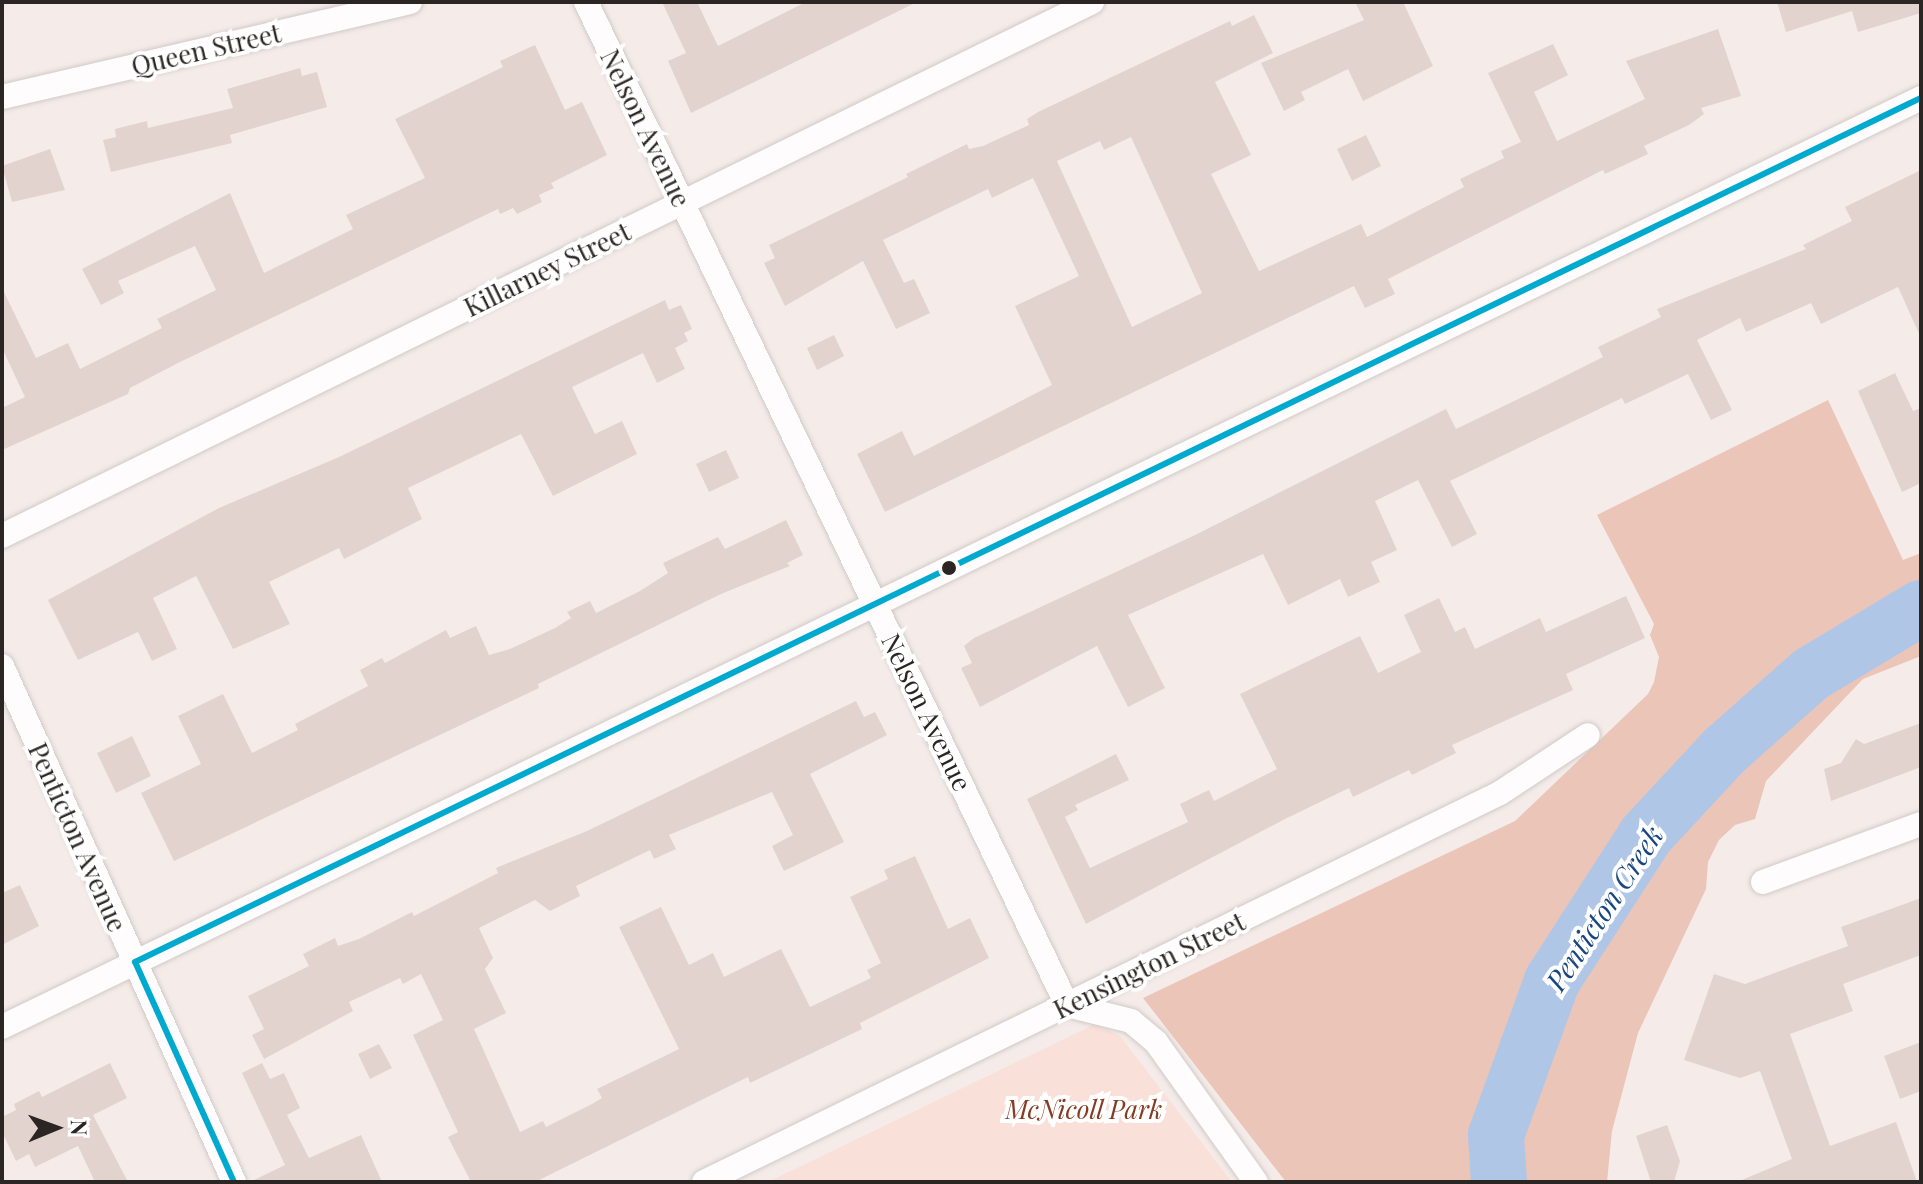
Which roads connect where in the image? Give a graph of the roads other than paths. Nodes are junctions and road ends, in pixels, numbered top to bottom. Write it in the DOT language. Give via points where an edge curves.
graph roads {
  1 [pos="410,2"];
  2 [pos="586,2"];
  3 [pos="1092,2"];
  4 [pos="2,97"];
  5 [pos="1921,98"];
  6 [pos="682,203"];
  7 [pos="2,536"];
  8 [pos="875,604"];
  9 [pos="2,666"];
  10 [pos="1588,735"];
  11 [pos="1921,824"];
  12 [pos="1763,882"];
  13 [pos="135,962"];
  14 [pos="1067,1005"];
  15 [pos="2,1027"];
  16 [pos="234,1182"];
  17 [pos="704,1182"];
  18 [pos="1256,1182"];
  1 -- 4 [label="street, Queen Street"];
  2 -- 6 [label="street, Nelson Avenue"];
  3 -- 6 [label="street, Killarney Street"];
  5 -- 8 [label="street"];
  6 -- 7 [label="street, Killarney Street"];
  6 -- 8 [label="street, Nelson Avenue"];
  8 -- 13 [label="street"];
  8 -- 14 [label="street, Nelson Avenue"];
  9 -- 13 [label="street, Penticton Avenue"];
  10 -- 14 [label="street, Kensington Street" via="1500,793"];
  11 -- 12 [label="street"];
  13 -- 15 [label="street"];
  13 -- 16 [label="street, Penticton Avenue"];
  14 -- 17 [label="street, Kensington Street"];
  14 -- 18 [label="street" via="1131,1021 1156,1042"];
}
